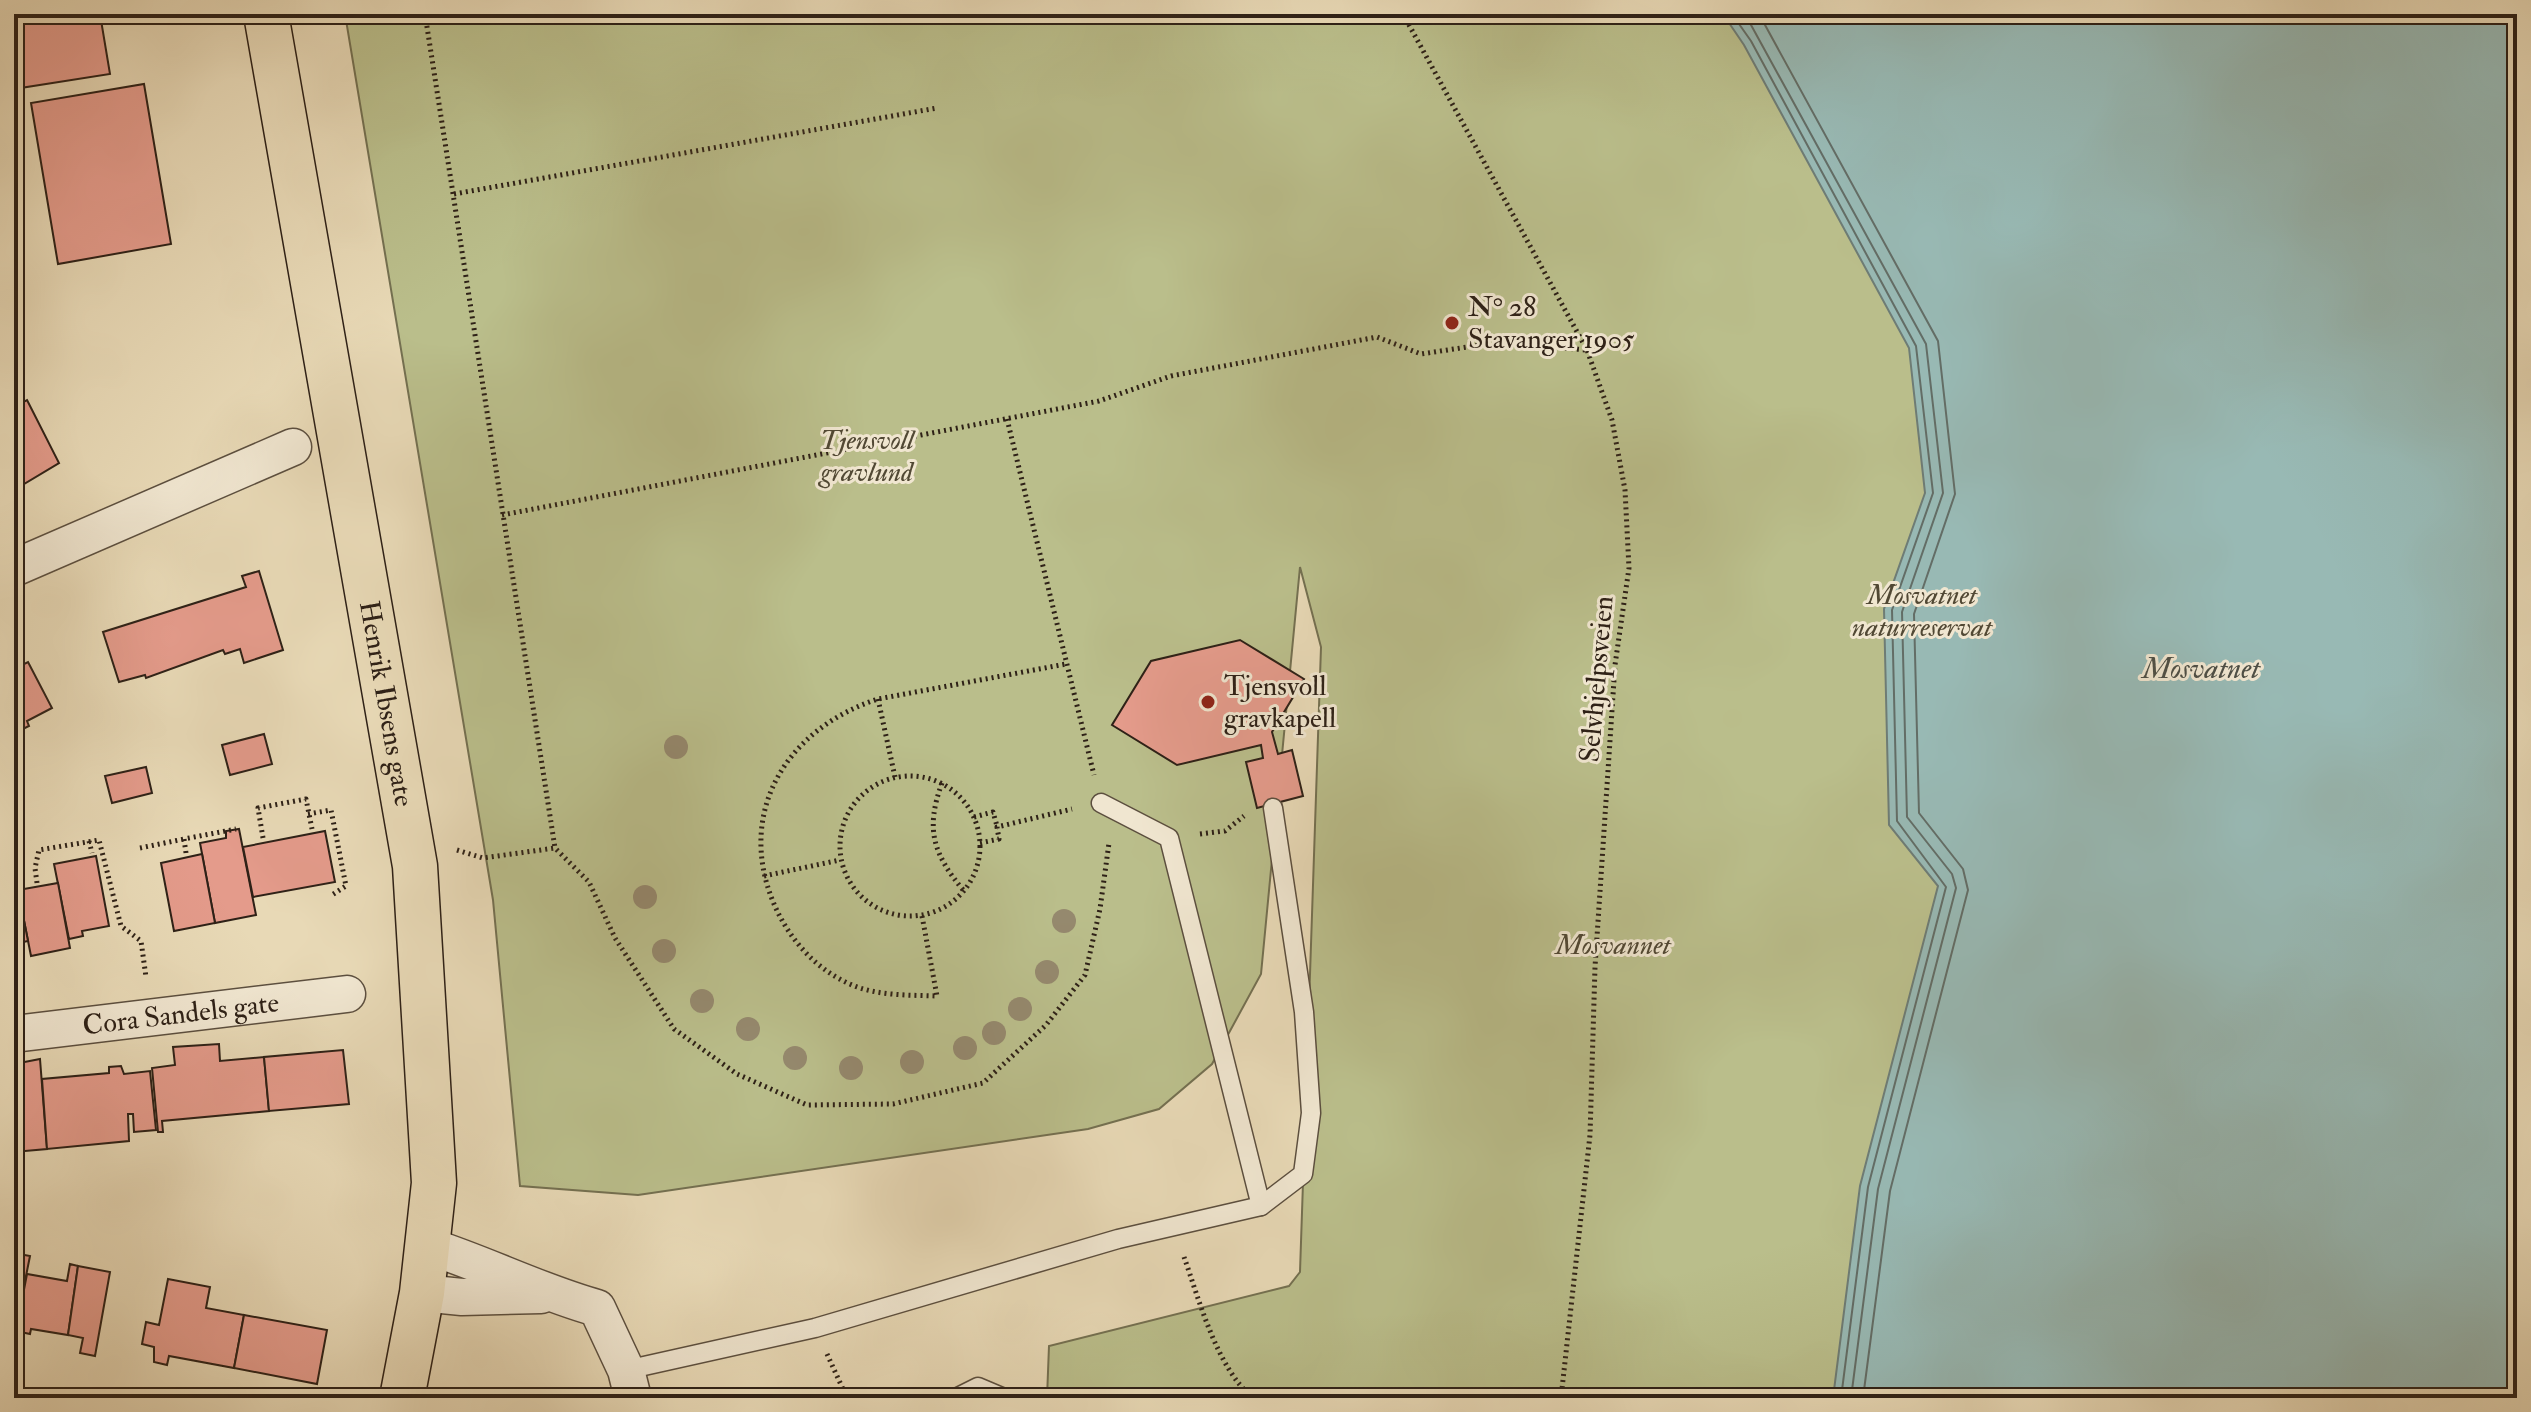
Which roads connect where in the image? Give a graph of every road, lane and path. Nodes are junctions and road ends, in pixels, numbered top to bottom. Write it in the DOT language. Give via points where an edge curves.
graph roads {
  1 [pos="266,14"];
  2 [pos="425,14"];
  3 [pos="1403,14"];
  4 [pos="937,108"];
  5 [pos="454,194"];
  6 [pos="1587,350"];
  7 [pos="1007,419"];
  8 [pos="293,447"];
  9 [pos="502,515"];
  10 [pos="14,568"];
  11 [pos="1067,664"];
  12 [pos="878,699"];
  13 [pos="895,777"];
  14 [pos="942,783"];
  15 [pos="1101,803"];
  16 [pos="308,814"];
  17 [pos="974,817"];
  18 [pos="1274,817"];
  19 [pos="997,827"];
  20 [pos="236,829"];
  21 [pos="312,829"];
  22 [pos="263,838"];
  23 [pos="1169,838"];
  24 [pos="184,839"];
  25 [pos="89,841"];
  26 [pos="980,843"];
  27 [pos="140,848"];
  28 [pos="453,848"];
  29 [pos="555,848"];
  30 [pos="92,853"];
  31 [pos="186,853"];
  32 [pos="840,860"];
  33 [pos="764,876"];
  34 [pos="37,883"];
  35 [pos="964,892"];
  36 [pos="332,895"];
  37 [pos="922,916"];
  38 [pos="144,962"];
  39 [pos="347,994"];
  40 [pos="14,1034"];
  41 [pos="1261,1206"];
  42 [pos="1173,1228"];
  43 [pos="428,1246"];
  44 [pos="422,1293"];
  45 [pos="550,1295"];
  46 [pos="815,1328"];
  47 [pos="630,1384"];
  48 [pos="402,1398"];
  49 [pos="847,1398"];
  50 [pos="956,1398"];
  51 [pos="1004,1398"];
  52 [pos="1253,1398"];
  53 [pos="1561,1398"];
  1 -- 43 [label="main road, Henrik Ibsens gate" via="413,853 434,1183"];
  2 -- 5 [label="path"];
  3 -- 6 [label="path, Selvhjelpsveien"];
  4 -- 5 [label="path"];
  5 -- 9 [label="path"];
  6 -- 7 [label="path" via="1500,342 1421,354 1377,337 1171,376 1099,401"];
  6 -- 53 [label="path, Selvhjelpsveien" via="1612,420 1623,476 1629,568 1615,665 1590,1135"];
  7 -- 9 [label="path"];
  7 -- 11 [label="path"];
  8 -- 10 [label="street"];
  9 -- 29 [label="path"];
  11 -- 12 [label="path"];
  11 -- 15 [label="path"];
  12 -- 13 [label="path"];
  12 -- 33 [label="path" via="823,724 794,751 768,794 758,844"];
  13 -- 14 [label="path"];
  13 -- 32 [label="path" via="866,792 846,817"];
  14 -- 17 [label="path"];
  14 -- 35 [label="path" via="931,813 932,838 948,873"];
  15 -- 19 [label="path"];
  15 -- 23 [label="lane"];
  15 -- 29 [label="path" via="1110,839 1085,975 1046,1025 983,1083 893,1104 807,1105 737,1074 674,1029 615,938 589,882"];
  16 -- 21 [label="path"];
  16 -- 22 [label="path" via="306,799 258,808"];
  16 -- 36 [label="path" via="331,810 346,886"];
  17 -- 19 [label="path" via="993,812"];
  17 -- 26 [label="path"];
  18 -- 23 [label="path" via="1242,816 1225,831"];
  18 -- 41 [label="lane" via="1304,1012 1311,1113 1303,1174"];
  19 -- 26 [label="path" via="999,839"];
  20 -- 24 [label="path"];
  23 -- 41 [label="lane"];
  24 -- 27 [label="path"];
  24 -- 31 [label="path"];
  25 -- 30 [label="path"];
  25 -- 34 [label="path" via="39,850"];
  25 -- 38 [label="path" via="99,840 121,926 141,941"];
  26 -- 35 [label="path" via="974,877"];
  28 -- 29 [label="path" via="483,858"];
  32 -- 33 [label="path"];
  32 -- 37 [label="path" via="861,898 879,910"];
  33 -- 37 [label="path" via="783,926 816,964 854,986 937,996"];
  35 -- 37 [label="path" via="945,908"];
  39 -- 40 [label="street, Cora Sandels gate"];
  41 -- 42 [label="lane"];
  42 -- 46 [label="lane" via="1118,1239"];
  42 -- 52 [label="path" via="1212,1335 1241,1389"];
  43 -- 44 [label="main road, Henrik Ibsens gate"];
  43 -- 45 [label="street"];
  44 -- 45 [label="street"];
  44 -- 48 [label="main road, Henrik Ibsens gate"];
  45 -- 47 [label="street" via="597,1308"];
  46 -- 47 [label="lane"];
  46 -- 49 [label="path"];
  50 -- 51 [label="lane" via="978,1387"];
}
